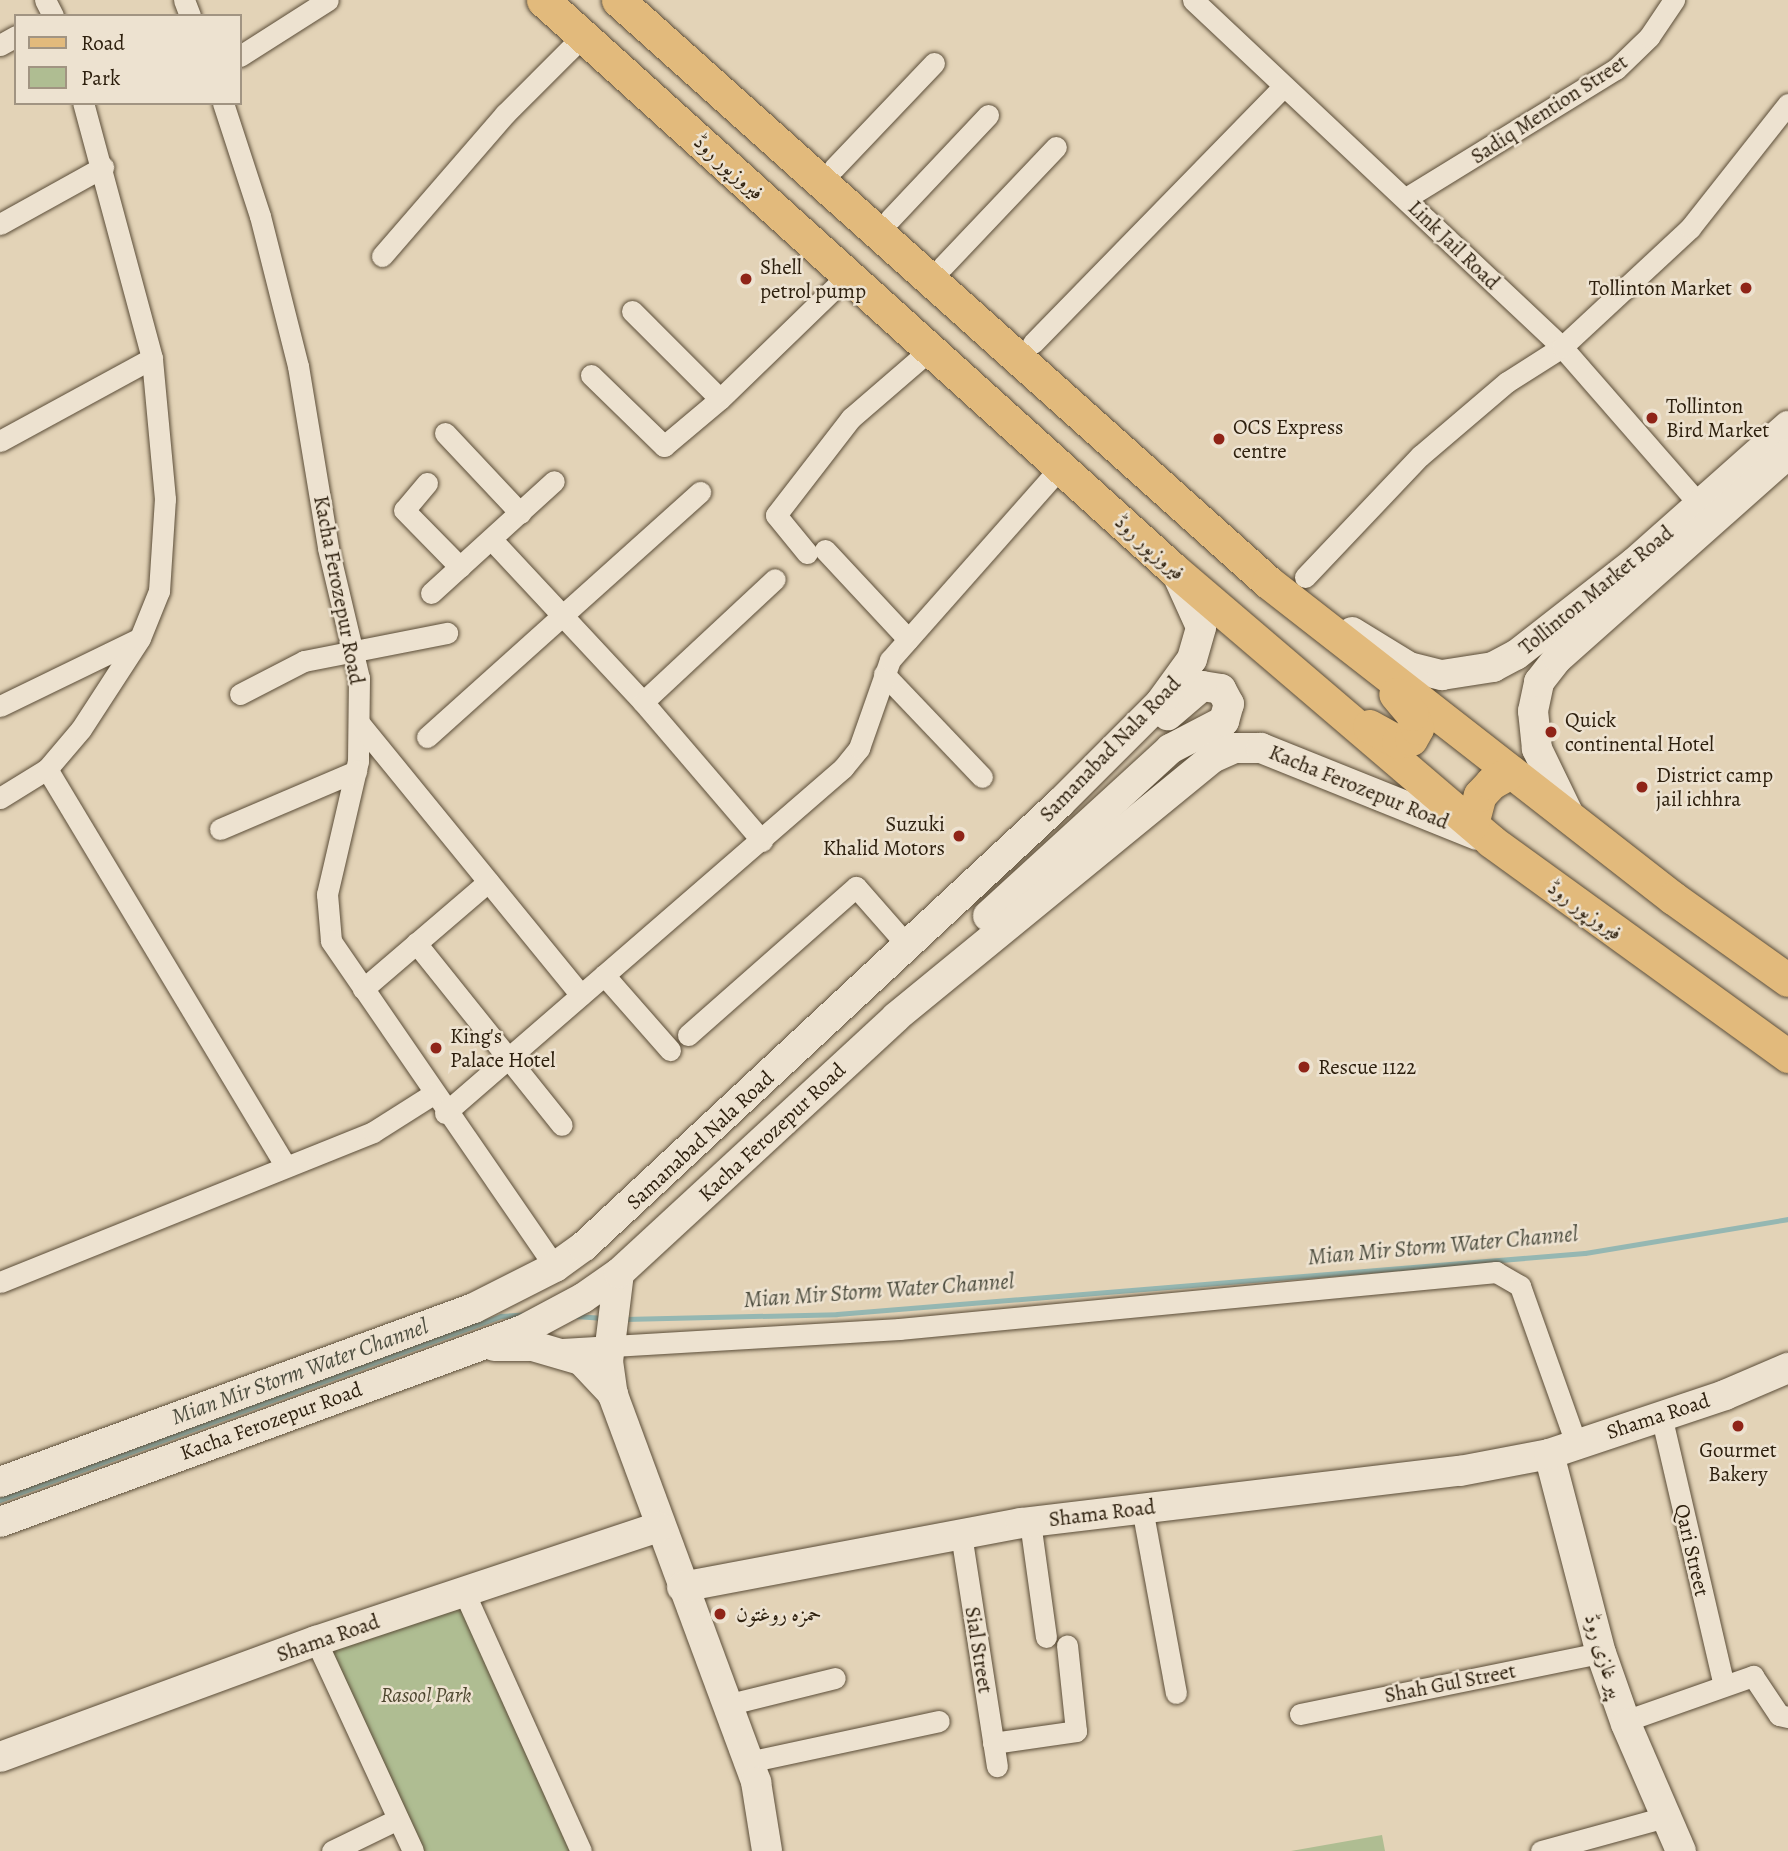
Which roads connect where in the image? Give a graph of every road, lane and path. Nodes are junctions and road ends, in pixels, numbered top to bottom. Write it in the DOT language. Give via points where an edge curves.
graph roads {
  1 [pos="328,0"];
  2 [pos="543,0"];
  3 [pos="618,0"];
  4 [pos="1193,0"];
  5 [pos="1674,0"];
  6 [pos="583,36"];
  7 [pos="242,55"];
  8 [pos="934,63"];
  9 [pos="1284,86"];
  10 [pos="1788,104"];
  11 [pos="84,105"];
  12 [pos="224,105"];
  13 [pos="988,114"];
  14 [pos="1056,146"];
  15 [pos="103,167"];
  16 [pos="834,168"];
  17 [pos="1406,198"];
  18 [pos="890,219"];
  19 [pos="0,224"];
  20 [pos="382,256"];
  21 [pos="943,266"];
  22 [pos="848,275"];
  23 [pos="632,311"];
  24 [pos="1033,343"];
  25 [pos="1562,347"];
  26 [pos="931,349"];
  27 [pos="152,358"];
  28 [pos="592,375"];
  29 [pos="720,399"];
  30 [pos="1788,426"];
  31 [pos="445,433"];
  32 [pos="0,441"];
  33 [pos="1788,454"];
  34 [pos="1061,467"];
  35 [pos="554,481"];
  36 [pos="427,483"];
  37 [pos="700,492"];
  38 [pos="1700,505"];
  39 [pos="520,513"];
  40 [pos="492,540"];
  41 [pos="460,568"];
  42 [pos="1173,569"];
  43 [pos="1643,570"];
  44 [pos="1305,577"];
  45 [pos="775,579"];
  46 [pos="1268,582"];
  47 [pos="431,593"];
  48 [pos="561,619"];
  49 [pos="447,633"];
  50 [pos="140,638"];
  51 [pos="908,639"];
  52 [pos="353,651"];
  53 [pos="1370,666"];
  54 [pos="884,674"];
  55 [pos="1303,680"];
  56 [pos="240,694"];
  57 [pos="643,702"];
  58 [pos="0,706"];
  59 [pos="359,723"];
  60 [pos="427,737"];
  61 [pos="47,769"];
  62 [pos="356,771"];
  63 [pos="1511,772"];
  64 [pos="982,777"];
  65 [pos="0,798"];
  66 [pos="1060,803"];
  67 [pos="1570,817"];
  68 [pos="220,829"];
  69 [pos="1481,833"];
  70 [pos="762,841"];
  71 [pos="488,882"];
  72 [pos="416,943"];
  73 [pos="908,945"];
  74 [pos="604,975"];
  75 [pos="1788,980"];
  76 [pos="363,989"];
  77 [pos="580,995"];
  78 [pos="896,1017"];
  79 [pos="688,1035"];
  80 [pos="670,1051"];
  81 [pos="1788,1056"];
  82 [pos="509,1057"];
  83 [pos="433,1094"];
  84 [pos="445,1112"];
  85 [pos="562,1125"];
  86 [pos="286,1166"];
  87 [pos="555,1267"];
  88 [pos="619,1273"];
  89 [pos="2,1276"];
  90 [pos="474,1346"];
  91 [pos="609,1347"];
  92 [pos="547,1349"];
  93 [pos="1788,1368"];
  94 [pos="613,1395"];
  95 [pos="1661,1415"];
  96 [pos="1562,1448"];
  97 [pos="0,1482"];
  98 [pos="1142,1508"];
  99 [pos="0,1522"];
  100 [pos="1030,1522"];
  101 [pos="659,1527"];
  102 [pos="961,1534"];
  103 [pos="681,1587"];
  104 [pos="464,1592"];
  105 [pos="1046,1637"];
  106 [pos="316,1641"];
  107 [pos="1067,1645"];
  108 [pos="1601,1653"];
  109 [pos="835,1678"];
  110 [pos="1724,1685"];
  111 [pos="1176,1693"];
  112 [pos="726,1704"];
  113 [pos="1300,1714"];
  114 [pos="1788,1717"];
  115 [pos="939,1721"];
  116 [pos="1625,1721"];
  117 [pos="993,1743"];
  118 [pos="0,1757"];
  119 [pos="748,1762"];
  120 [pos="997,1766"];
  121 [pos="1669,1816"];
  122 [pos="398,1819"];
  123 [pos="332,1851"];
  124 [pos="413,1851"];
  125 [pos="581,1851"];
  126 [pos="766,1851"];
  127 [pos="1541,1851"];
  128 [pos="1681,1851"];
  1 -- 7 [label="street"];
  2 -- 6 [label="main road, فیروزپور روڈ"];
  3 -- 46 [label="main road"];
  4 -- 9 [label="street, Link Jail Road"];
  5 -- 17 [label="street, Sadiq Mention Street" via="1649,37 1616,69"];
  6 -- 20 [label="street" via="505,114"];
  6 -- 22 [label="main road, فیروزپور روڈ"];
  8 -- 16 [label="street"];
  9 -- 17 [label="street, Link Jail Road"];
  9 -- 24 [label="street"];
  10 -- 25 [label="street" via="1690,228"];
  11 -- 15 [label="street"];
  12 -- 52 [label="street, Kacha Ferozepur Road" via="260,216 298,366 328,548"];
  13 -- 18 [label="street"];
  14 -- 21 [label="street"];
  15 -- 19 [label="street"];
  15 -- 27 [label="street"];
  17 -- 25 [label="street, Link Jail Road"];
  22 -- 26 [label="main road, فیروزپور روڈ"];
  22 -- 29 [label="street"];
  23 -- 29 [label="street"];
  25 -- 38 [label="street, Link Jail Road"];
  25 -- 44 [label="street" via="1507,382 1420,456"];
  26 -- 34 [label="main road, فیروزپور روڈ"];
  26 -- 51 [label="street" via="851,418 776,515"];
  27 -- 32 [label="street"];
  27 -- 50 [label="street" via="165,499 159,591"];
  28 -- 29 [label="street" via="664,446"];
  30 -- 38 [label="main road, Tollinton Market Road"];
  31 -- 39 [label="street"];
  33 -- 43 [label="main road, Tollinton Market Road"];
  34 -- 42 [label="main road, فیروزپور روڈ"];
  34 -- 51 [label="street"];
  35 -- 39 [label="street"];
  36 -- 41 [label="street" via="404,510"];
  37 -- 48 [label="street"];
  38 -- 43 [label="main road, Tollinton Market Road"];
  39 -- 40 [label="street"];
  40 -- 41 [label="street"];
  40 -- 48 [label="street"];
  41 -- 47 [label="street"];
  42 -- 55 [label="main road, فیروزپور روڈ"];
  42 -- 66 [label="main road, Samanabad Nala Road" via="1201,627 1192,659 1160,703"];
  43 -- 46 [label="main road, Tollinton Market Road" via="1516,655 1468,674 1442,675 1409,667"];
  43 -- 67 [label="main road, Tollinton Market Road" via="1539,682 1534,710 1537,749"];
  45 -- 57 [label="street"];
  46 -- 53 [label="main road"];
  48 -- 57 [label="street"];
  48 -- 60 [label="street"];
  49 -- 52 [label="street"];
  50 -- 58 [label="street"];
  50 -- 61 [label="street" via="81,729"];
  51 -- 54 [label="street"];
  52 -- 56 [label="street" via="304,661"];
  52 -- 59 [label="street, Kacha Ferozepur Road" via="359,678"];
  53 -- 55 [label="main road" via="1412,714 1417,728 1410,739 1398,742 1384,735"];
  53 -- 63 [label="main road"];
  54 -- 64 [label="street"];
  54 -- 70 [label="street" via="859,748"];
  55 -- 69 [label="main road, فیروزپور روڈ"];
  57 -- 70 [label="street"];
  59 -- 62 [label="street, Kacha Ferozepur Road"];
  59 -- 71 [label="street"];
  61 -- 65 [label="street"];
  61 -- 86 [label="street"];
  62 -- 68 [label="street"];
  62 -- 76 [label="street, Kacha Ferozepur Road" via="327,894 331,941"];
  63 -- 67 [label="main road"];
  63 -- 69 [label="main road" via="1490,783 1480,795"];
  66 -- 73 [label="main road, Samanabad Nala Road"];
  66 -- 78 [label="main road" via="1118,763 1195,690 1212,685 1227,695 1229,710 1224,721 1156,760 951,949"];
  67 -- 75 [label="main road"];
  69 -- 78 [label="main road, Kacha Ferozepur Road" via="1261,747 1234,748 1194,769"];
  69 -- 81 [label="main road, فیروزپور روڈ"];
  70 -- 74 [label="street"];
  71 -- 72 [label="street"];
  71 -- 77 [label="street"];
  72 -- 76 [label="street"];
  72 -- 82 [label="street"];
  73 -- 79 [label="street" via="856,887"];
  73 -- 87 [label="main road, Samanabad Nala Road" via="619,1217"];
  74 -- 77 [label="street"];
  74 -- 80 [label="street"];
  76 -- 83 [label="street, Kacha Ferozepur Road"];
  77 -- 82 [label="street"];
  78 -- 88 [label="main road, Kacha Ferozepur Road"];
  82 -- 84 [label="street"];
  82 -- 85 [label="street"];
  83 -- 84 [label="street, Kacha Ferozepur Road"];
  83 -- 86 [label="street" via="373,1132"];
  84 -- 87 [label="street, Kacha Ferozepur Road"];
  86 -- 89 [label="street"];
  87 -- 97 [label="main road, Samanabad Nala Road" via="425,1327"];
  88 -- 90 [label="main road, Kacha Ferozepur Road" via="559,1312"];
  88 -- 91 [label="main road"];
  90 -- 92 [label="main road"];
  90 -- 99 [label="main road, Kacha Ferozepur Road"];
  91 -- 92 [label="street"];
  91 -- 94 [label="main road"];
  91 -- 96 [label="street" via="899,1329 1496,1272 1520,1286"];
  92 -- 94 [label="main road" via="581,1360"];
  93 -- 95 [label="main road, Shama Road"];
  94 -- 101 [label="main road"];
  95 -- 96 [label="main road, Shama Road"];
  95 -- 110 [label="street, Qari Street"];
  96 -- 98 [label="main road, Shama Road" via="1460,1471"];
  96 -- 108 [label="main road, پیر غازی روڈ"];
  98 -- 100 [label="main road, Shama Road"];
  98 -- 111 [label="street"];
  100 -- 102 [label="main road, Shama Road"];
  100 -- 105 [label="street"];
  101 -- 103 [label="main road"];
  101 -- 104 [label="main road, Shama Road"];
  102 -- 103 [label="main road, Shama Road"];
  102 -- 117 [label="street, Sial Street"];
  103 -- 112 [label="main road"];
  104 -- 106 [label="main road, Shama Road"];
  104 -- 125 [label="street"];
  106 -- 118 [label="main road, Shama Road"];
  106 -- 122 [label="street"];
  107 -- 117 [label="street" via="1076,1731"];
  108 -- 113 [label="street, Shah Gul Street"];
  108 -- 116 [label="main road, پیر غازی روڈ"];
  109 -- 112 [label="street"];
  110 -- 114 [label="street" via="1756,1676 1779,1715"];
  110 -- 116 [label="street"];
  112 -- 119 [label="main road"];
  115 -- 119 [label="street"];
  116 -- 121 [label="main road, پیر غازی روڈ"];
  117 -- 120 [label="street, Sial Street"];
  119 -- 126 [label="main road" via="756,1783"];
  121 -- 127 [label="street"];
  121 -- 128 [label="main road, پیر غازی روڈ"];
  122 -- 123 [label="street"];
  122 -- 124 [label="street"];
}
